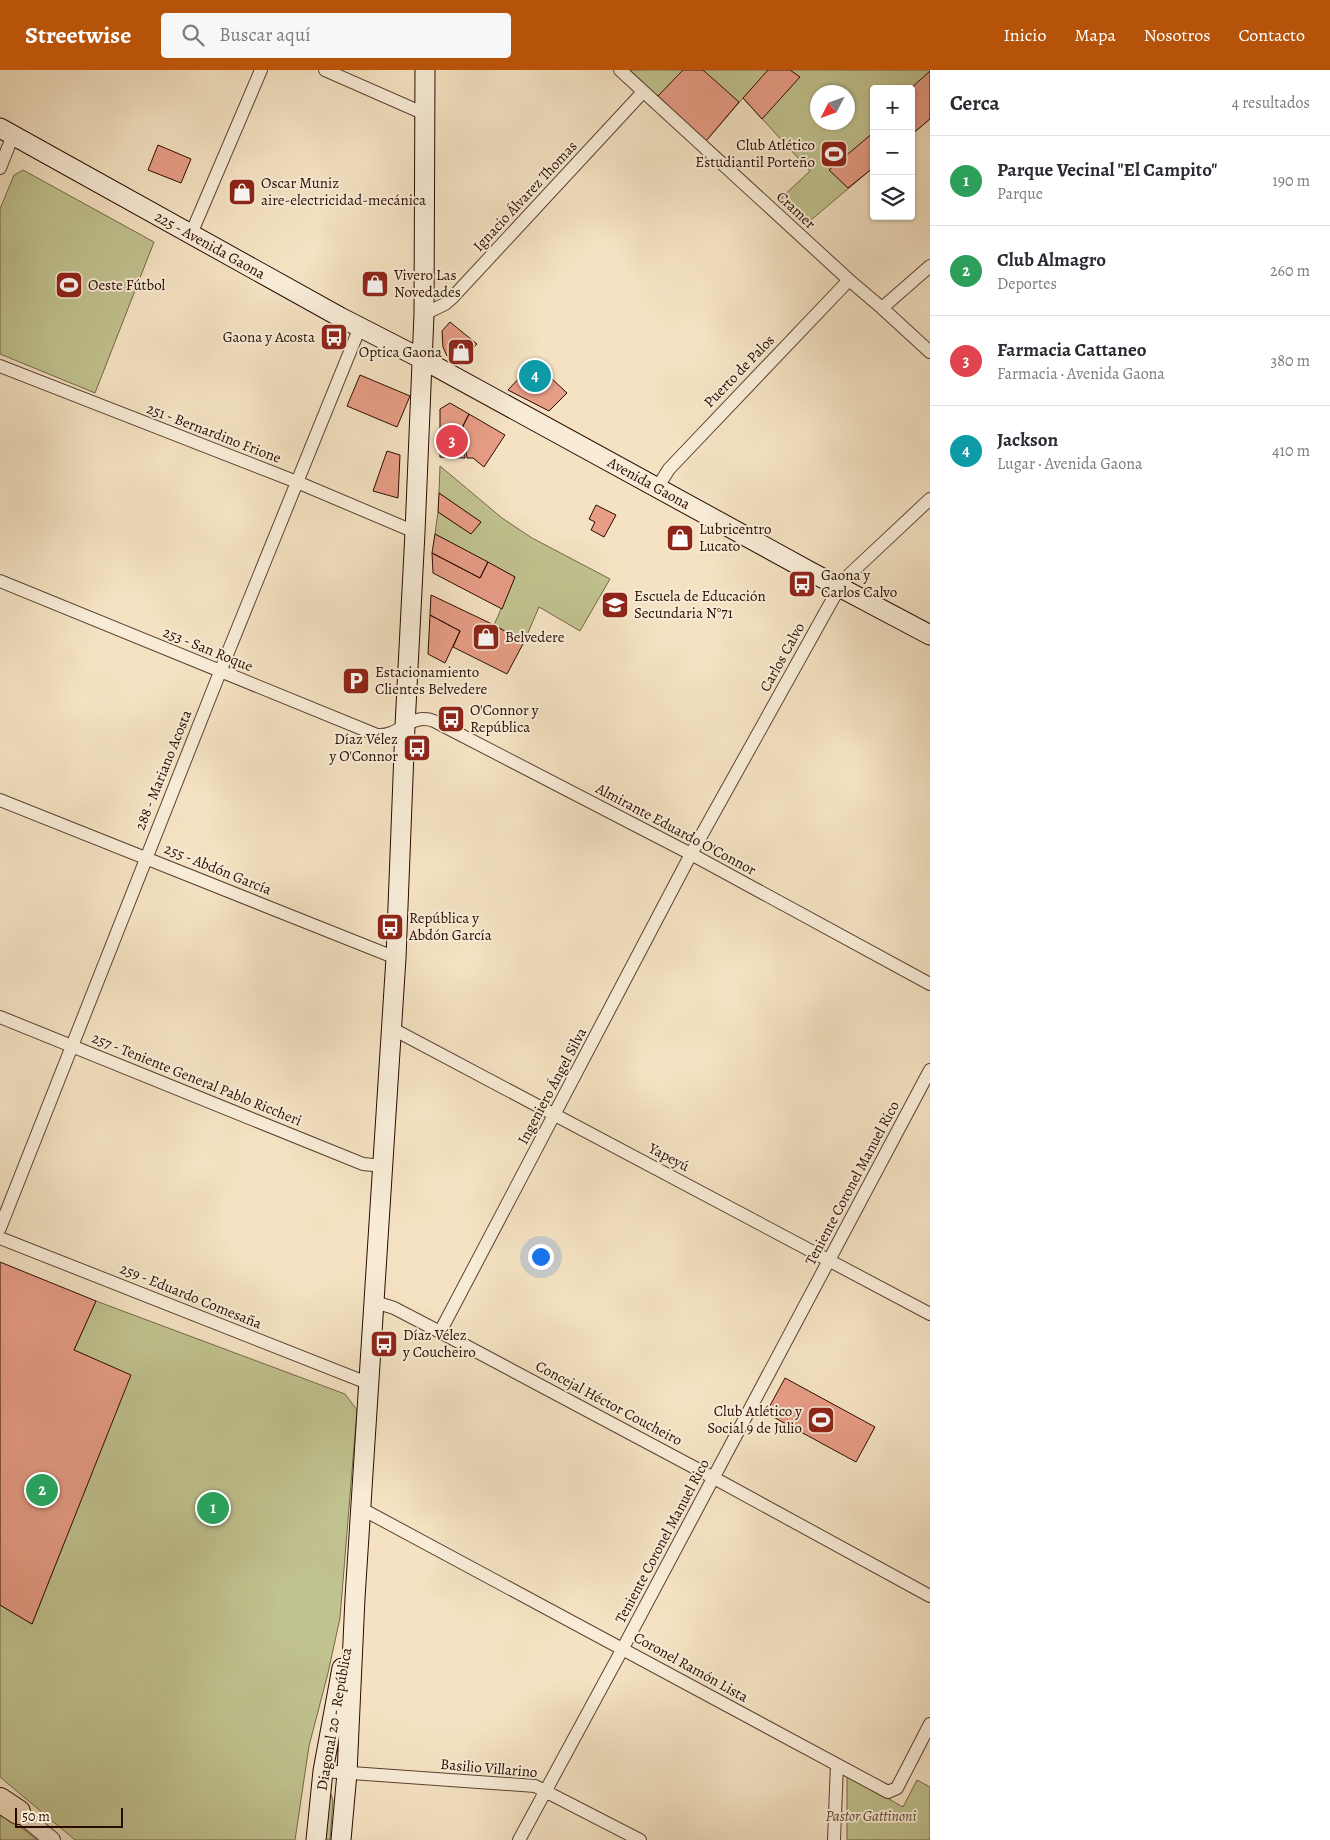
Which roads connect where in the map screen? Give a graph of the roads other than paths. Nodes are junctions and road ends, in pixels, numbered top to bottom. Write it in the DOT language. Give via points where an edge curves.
graph roads {
  1 [pos="261,70"];
  2 [pos="325,70"];
  3 [pos="425,70"];
  4 [pos="620,70"];
  5 [pos="643,92"];
  6 [pos="425,114"];
  7 [pos="7,132"];
  8 [pos="0,168"];
  9 [pos="191,234"];
  10 [pos="930,266"];
  11 [pos="849,280"];
  12 [pos="882,308"];
  13 [pos="424,314"];
  14 [pos="360,327"];
  15 [pos="930,352"];
  16 [pos="422,359"];
  17 [pos="0,366"];
  18 [pos="297,482"];
  19 [pos="658,488"];
  20 [pos="930,499"];
  21 [pos="415,532"];
  22 [pos="0,581"];
  23 [pos="839,588"];
  24 [pos="930,635"];
  25 [pos="220,672"];
  26 [pos="405,726"];
  27 [pos="0,800"];
  28 [pos="691,854"];
  29 [pos="146,857"];
  30 [pos="396,958"];
  31 [pos="930,984"];
  32 [pos="0,1018"];
  33 [pos="393,1029"];
  34 [pos="71,1046"];
  35 [pos="930,1070"];
  36 [pos="555,1115"];
  37 [pos="382,1166"];
  38 [pos="0,1228"];
  39 [pos="0,1238"];
  40 [pos="829,1260"];
  41 [pos="375,1302"];
  42 [pos="930,1314"];
  43 [pos="440,1332"];
  44 [pos="370,1384"];
  45 [pos="714,1478"];
  46 [pos="362,1509"];
  47 [pos="930,1596"];
  48 [pos="355,1598"];
  49 [pos="623,1648"];
  50 [pos="930,1724"];
  51 [pos="837,1765"];
  52 [pos="323,1771"];
  53 [pos="347,1773"];
  54 [pos="545,1790"];
  55 [pos="0,1796"];
  56 [pos="9,1806"];
  57 [pos="52,1840"];
  58 [pos="316,1840"];
  59 [pos="341,1840"];
  60 [pos="519,1840"];
  61 [pos="640,1840"];
  62 [pos="834,1840"];
  1 -- 9 [label="street"];
  2 -- 6 [label="street"];
  3 -- 6 [label="main road"];
  4 -- 5 [label="street, Cramer"];
  5 -- 11 [label="street, Cramer"];
  5 -- 13 [label="street, Ignacio Álvarez Thomas" via="452,298"];
  6 -- 13 [label="main road"];
  7 -- 8 [label="street"];
  7 -- 9 [label="main road, 225 - Avenida Gaona"];
  9 -- 14 [label="main road, 225 - Avenida Gaona"];
  10 -- 12 [label="street"];
  11 -- 12 [label="street, Cramer"];
  11 -- 19 [label="street, Puerto de Palos" via="669,469"];
  12 -- 15 [label="street, Cramer"];
  13 -- 16 [label="main road"];
  14 -- 16 [label="main road, 225 - Avenida Gaona"];
  14 -- 18 [label="street, 288 - Mariano Acosta"];
  16 -- 19 [label="main road, Avenida Gaona"];
  16 -- 21 [label="main road"];
  17 -- 18 [label="street, 251 - Bernardino Frione"];
  18 -- 21 [label="street, 251 - Bernardino Frione"];
  18 -- 25 [label="street, 288 - Mariano Acosta"];
  19 -- 23 [label="main road, Avenida Gaona"];
  20 -- 23 [label="street, Carlos Calvo"];
  21 -- 26 [label="main road"];
  22 -- 25 [label="street, 253 - San Roque"];
  23 -- 24 [label="main road, Avenida Gaona"];
  23 -- 28 [label="street, Carlos Calvo"];
  25 -- 26 [label="street, 253 - San Roque" via="377,735 392,733"];
  25 -- 29 [label="street, 288 - Mariano Acosta"];
  26 -- 28 [label="street, Almirante Eduardo O'Connor" via="424,717 434,721"];
  26 -- 30 [label="main road"];
  27 -- 29 [label="street, 255 - Abdón García"];
  28 -- 31 [label="street, Almirante Eduardo O'Connor"];
  28 -- 36 [label="street, Ingeniero Ángel Silva"];
  29 -- 30 [label="street, 255 - Abdón García"];
  29 -- 34 [label="street, 288 - Mariano Acosta"];
  30 -- 33 [label="main road"];
  32 -- 34 [label="street, 257 - Teniente General Pablo Riccheri"];
  33 -- 36 [label="street, Yapeyú"];
  33 -- 37 [label="main road"];
  34 -- 37 [label="street, 257 - Teniente General Pablo Riccheri" via="363,1164"];
  34 -- 38 [label="street, 288 - Mariano Acosta"];
  35 -- 40 [label="street, Teniente Coronel Manuel Rico"];
  36 -- 40 [label="street, Yapeyú"];
  36 -- 43 [label="street, Ingeniero Ángel Silva"];
  37 -- 41 [label="main road"];
  39 -- 44 [label="street, 259 - Eduardo Comesaña"];
  40 -- 42 [label="street, Yapeyú"];
  40 -- 45 [label="street, Teniente Coronel Manuel Rico"];
  41 -- 43 [label="street, Concejal Héctor Coucheiro" via="394,1308"];
  41 -- 44 [label="main road"];
  43 -- 45 [label="street, Concejal Héctor Coucheiro"];
  44 -- 46 [label="main road"];
  45 -- 47 [label="street, Concejal Héctor Coucheiro"];
  45 -- 49 [label="street, Teniente Coronel Manuel Rico"];
  46 -- 48 [label="main road"];
  46 -- 49 [label="street, Coronel Ramón Lista"];
  48 -- 52 [label="main road, Diagonal 20 - República"];
  48 -- 53 [label="main road"];
  49 -- 51 [label="street, Coronel Ramón Lista"];
  49 -- 54 [label="street, Teniente Coronel Manuel Rico"];
  50 -- 51 [label="street, Coronel Ramón Lista" via="898,1788 888,1792"];
  51 -- 62 [label="street"];
  52 -- 53 [label="street, Basilio Villarino"];
  52 -- 58 [label="main road, Diagonal 20 - República"];
  53 -- 54 [label="street, Basilio Villarino" via="525,1784"];
  53 -- 59 [label="main road"];
  54 -- 60 [label="street, Teniente Coronel Manuel Rico"];
  54 -- 61 [label="street, Basilio Villarino"];
  55 -- 56 [label="street"];
  56 -- 57 [label="street"];
}
